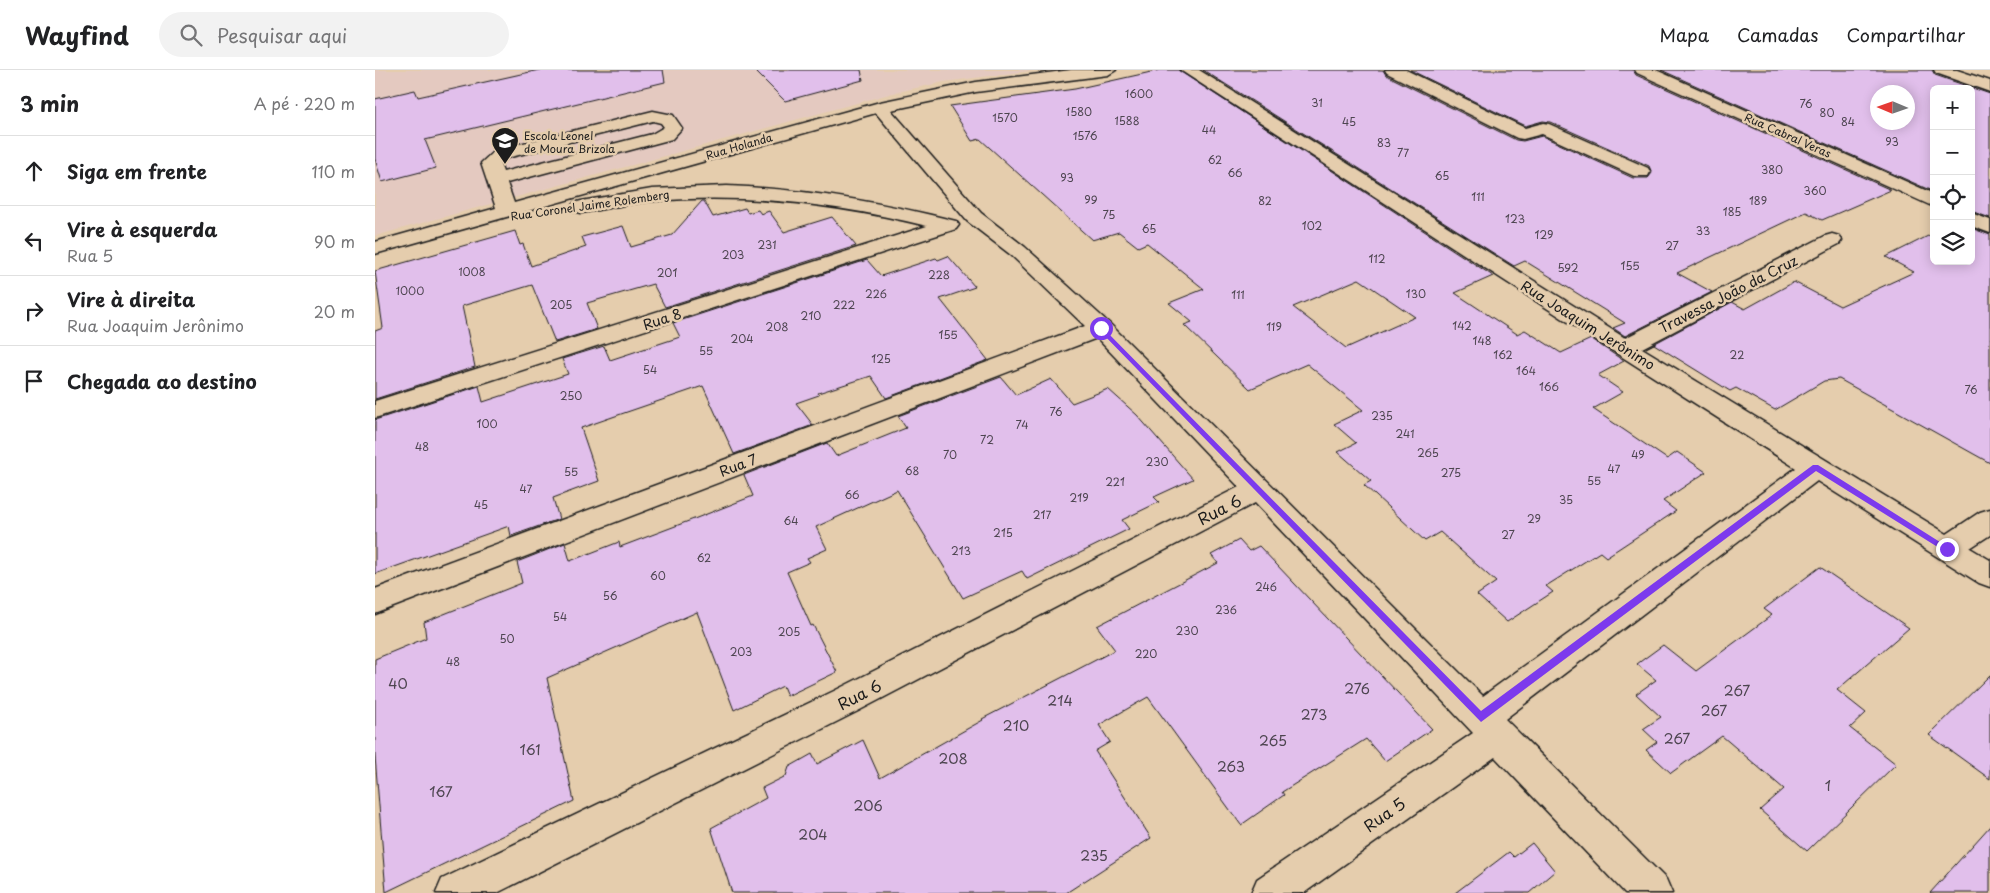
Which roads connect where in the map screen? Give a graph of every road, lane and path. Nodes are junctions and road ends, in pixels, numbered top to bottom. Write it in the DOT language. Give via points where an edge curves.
graph roads {
  1 [pos="1108,70"];
  2 [pos="1188,70"];
  3 [pos="1393,70"];
  4 [pos="1643,70"];
  5 [pos="1942,70"];
  6 [pos="1990,87"];
  7 [pos="880,107"];
  8 [pos="1641,172"];
  9 [pos="496,180"];
  10 [pos="1930,199"];
  11 [pos="507,211"];
  12 [pos="1973,220"];
  13 [pos="473,221"];
  14 [pos="962,221"];
  15 [pos="1990,227"];
  16 [pos="1832,240"];
  17 [pos="375,248"];
  18 [pos="1101,328"];
  19 [pos="1623,348"];
  20 [pos="375,410"];
  21 [pos="1816,467"];
  22 [pos="1259,489"];
  23 [pos="1990,520"];
  24 [pos="1947,549"];
  25 [pos="1990,575"];
  26 [pos="375,602"];
  27 [pos="1489,726"];
  28 [pos="456,893"];
  29 [pos="1271,893"];
  30 [pos="1652,893"];
  1 -- 7 [label="street, Rua Holanda" via="976,87"];
  2 -- 19 [label="street, Rua Joaquim Jerônimo"];
  3 -- 8 [label="street" via="1523,134 1543,128"];
  4 -- 10 [label="street, Rua Cabral Veras"];
  5 -- 6 [label="street"];
  7 -- 11 [label="street, Rua Holanda"];
  7 -- 14 [label="street, Rua Coronel Jaime Rolemberg"];
  9 -- 9 [label="street" via="490,163 501,154 645,118 667,119 673,128 658,138"];
  9 -- 11 [label="street"];
  11 -- 13 [label="street, Rua Holanda"];
  12 -- 15 [label="street"];
  13 -- 14 [label="street, Rua Coronel Jaime Rolemberg" via="683,193 828,199"];
  13 -- 17 [label="street, Rua Holanda"];
  14 -- 18 [label="street, Rua Coronel Jaime Rolemberg" via="1018,251"];
  14 -- 20 [label="street, Rua 8"];
  16 -- 19 [label="street, Travessa João da Cruz"];
  18 -- 22 [label="street, Rua Coronel Jaime Rolemberg"];
  18 -- 26 [label="street, Rua 7"];
  19 -- 21 [label="street, Rua Joaquim Jerônimo"];
  21 -- 24 [label="street, Rua Joaquim Jerônimo"];
  21 -- 27 [label="street, Rua 5"];
  22 -- 27 [label="street, Rua Coronel Jaime Rolemberg"];
  22 -- 28 [label="street, Rua 6" via="846,701"];
  23 -- 24 [label="street"];
  24 -- 25 [label="street, Rua Joaquim Jerônimo"];
  27 -- 29 [label="street, Rua 5"];
  27 -- 30 [label="street, Rua Coronel Jaime Rolemberg"];
}
